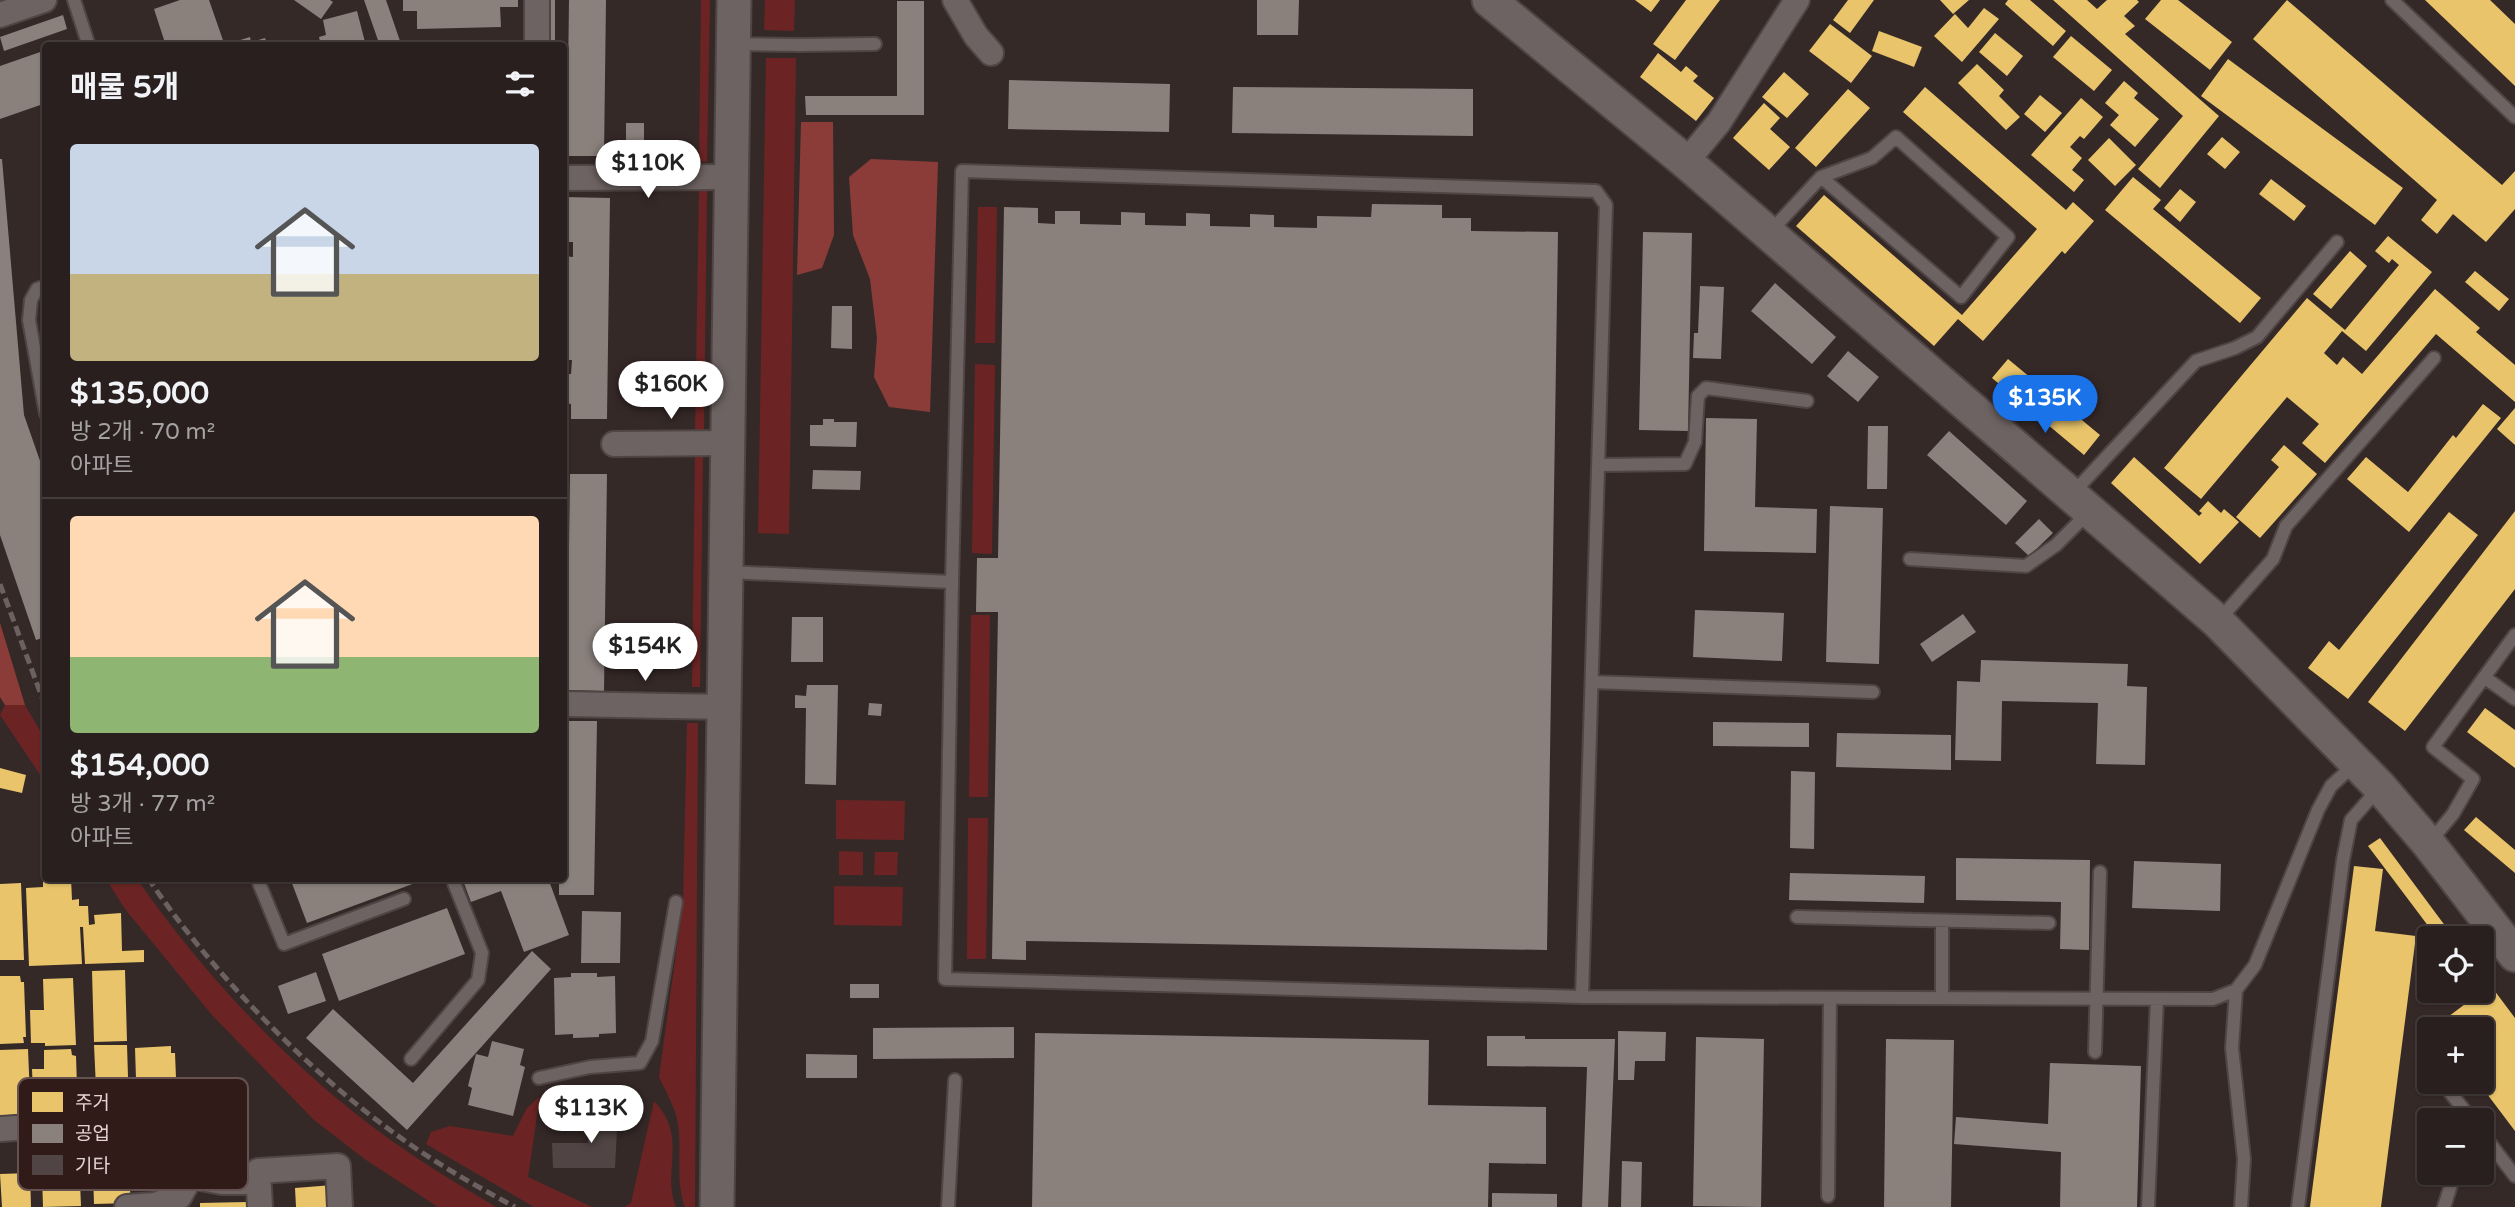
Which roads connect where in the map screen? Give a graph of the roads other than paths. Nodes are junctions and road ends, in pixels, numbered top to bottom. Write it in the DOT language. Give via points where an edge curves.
graph roads {
  1 [pos="44,0"];
  2 [pos="74,0"];
  3 [pos="537,0"];
  4 [pos="734,0"];
  5 [pos="955,0"];
  6 [pos="1489,0"];
  7 [pos="1797,0"];
  8 [pos="2392,0"];
  9 [pos="0,15"];
  10 [pos="88,42"];
  11 [pos="537,42"];
  12 [pos="734,44"];
  13 [pos="875,44"];
  14 [pos="991,53"];
  15 [pos="2515,117"];
  16 [pos="1686,162"];
  17 [pos="732,177"];
  18 [pos="1821,177"];
  19 [pos="567,178"];
  20 [pos="1769,233"];
  21 [pos="2337,242"];
  22 [pos="42,287"];
  23 [pos="2434,358"];
  24 [pos="42,392"];
  25 [pos="1807,401"];
  26 [pos="729,443"];
  27 [pos="614,444"];
  28 [pos="1599,465"];
  29 [pos="2081,502"];
  30 [pos="1910,559"];
  31 [pos="727,572"];
  32 [pos="952,582"];
  33 [pos="2217,621"];
  34 [pos="2515,635"];
  35 [pos="2484,677"];
  36 [pos="1592,682"];
  37 [pos="1873,692"];
  38 [pos="2515,699"];
  39 [pos="567,704"];
  40 [pos="725,707"];
  41 [pos="2356,762"];
  42 [pos="2380,787"];
  43 [pos="2428,843"];
  44 [pos="2100,872"];
  45 [pos="259,882"];
  46 [pos="454,882"];
  47 [pos="404,899"];
  48 [pos="676,902"];
  49 [pos="1797,917"];
  50 [pos="1942,921"];
  51 [pos="2049,923"];
  52 [pos="2511,940"];
  53 [pos="2236,990"];
  54 [pos="1582,997"];
  55 [pos="1830,998"];
  56 [pos="1942,998"];
  57 [pos="2096,998"];
  58 [pos="2157,999"];
  59 [pos="2095,1052"];
  60 [pos="411,1059"];
  61 [pos="539,1078"];
  62 [pos="956,1080"];
  63 [pos="2451,1094"];
  64 [pos="2463,1108"];
  65 [pos="18,1128"];
  66 [pos="0,1129"];
  67 [pos="2494,1148"];
  68 [pos="2515,1175"];
  69 [pos="248,1182"];
  70 [pos="258,1182"];
  71 [pos="2451,1185"];
  72 [pos="183,1190"];
  73 [pos="1828,1196"];
  74 [pos="127,1207"];
  75 [pos="260,1207"];
  76 [pos="340,1207"];
  77 [pos="717,1207"];
  78 [pos="948,1207"];
  79 [pos="2148,1207"];
  80 [pos="2241,1207"];
  81 [pos="2298,1207"];
  82 [pos="2444,1207"];
  1 -- 9 [label="street"];
  2 -- 10 [label="lane"];
  3 -- 11 [label="street"];
  4 -- 12 [label="main road"];
  5 -- 14 [label="street"];
  6 -- 16 [label="main road"];
  7 -- 16 [label="street" via="1720,122"];
  8 -- 15 [label="lane"];
  12 -- 13 [label="lane"];
  12 -- 17 [label="main road"];
  16 -- 20 [label="main road"];
  17 -- 19 [label="street"];
  17 -- 26 [label="main road"];
  18 -- 18 [label="lane" via="1961,297 2008,237 1896,137 1872,158"];
  18 -- 20 [label="lane"];
  20 -- 29 [label="main road"];
  21 -- 29 [label="lane" via="2257,337 2196,361"];
  22 -- 24 [label="lane" via="31,300 29,320"];
  23 -- 33 [label="lane" via="2286,526 2273,559"];
  25 -- 28 [label="lane" via="1706,388 1699,396 1695,442 1685,464"];
  26 -- 27 [label="street"];
  26 -- 31 [label="main road"];
  28 -- 32 [label="lane" via="1606,205 1596,191 962,171"];
  28 -- 36 [label="lane"];
  29 -- 30 [label="lane" via="2056,545 2026,566"];
  29 -- 33 [label="main road"];
  31 -- 32 [label="lane"];
  31 -- 40 [label="main road"];
  32 -- 54 [label="lane" via="945,979"];
  33 -- 41 [label="main road"];
  34 -- 35 [label="lane"];
  35 -- 38 [label="lane"];
  35 -- 43 [label="lane" via="2433,747 2473,779 2454,814"];
  36 -- 37 [label="lane"];
  36 -- 54 [label="lane"];
  39 -- 40 [label="street"];
  40 -- 77 [label="main road"];
  41 -- 42 [label="main road"];
  41 -- 53 [label="lane" via="2331,786 2318,810 2255,965"];
  42 -- 43 [label="main road"];
  42 -- 81 [label="lane" via="2351,820 2343,860"];
  43 -- 52 [label="main road"];
  44 -- 57 [label="lane"];
  45 -- 47 [label="lane" via="284,944"];
  46 -- 60 [label="lane" via="482,953 478,980"];
  48 -- 61 [label="lane" via="652,1041 640,1063"];
  49 -- 50 [label="lane"];
  50 -- 51 [label="lane"];
  50 -- 56 [label="lane"];
  53 -- 58 [label="lane" via="2213,999"];
  53 -- 80 [label="lane" via="2232,1048 2245,1159"];
  54 -- 55 [label="lane"];
  55 -- 56 [label="lane"];
  55 -- 73 [label="lane"];
  56 -- 57 [label="lane"];
  57 -- 58 [label="lane"];
  57 -- 59 [label="lane"];
  58 -- 79 [label="lane"];
  62 -- 78 [label="lane"];
  63 -- 64 [label="lane"];
  65 -- 66 [label="street"];
  67 -- 68 [label="lane"];
  69 -- 70 [label="street"];
  70 -- 75 [label="street"];
  70 -- 76 [label="street" via="258,1171 338,1166"];
  71 -- 82 [label="lane"];
  72 -- 74 [label="street" via="179,1197 155,1205"];
}
